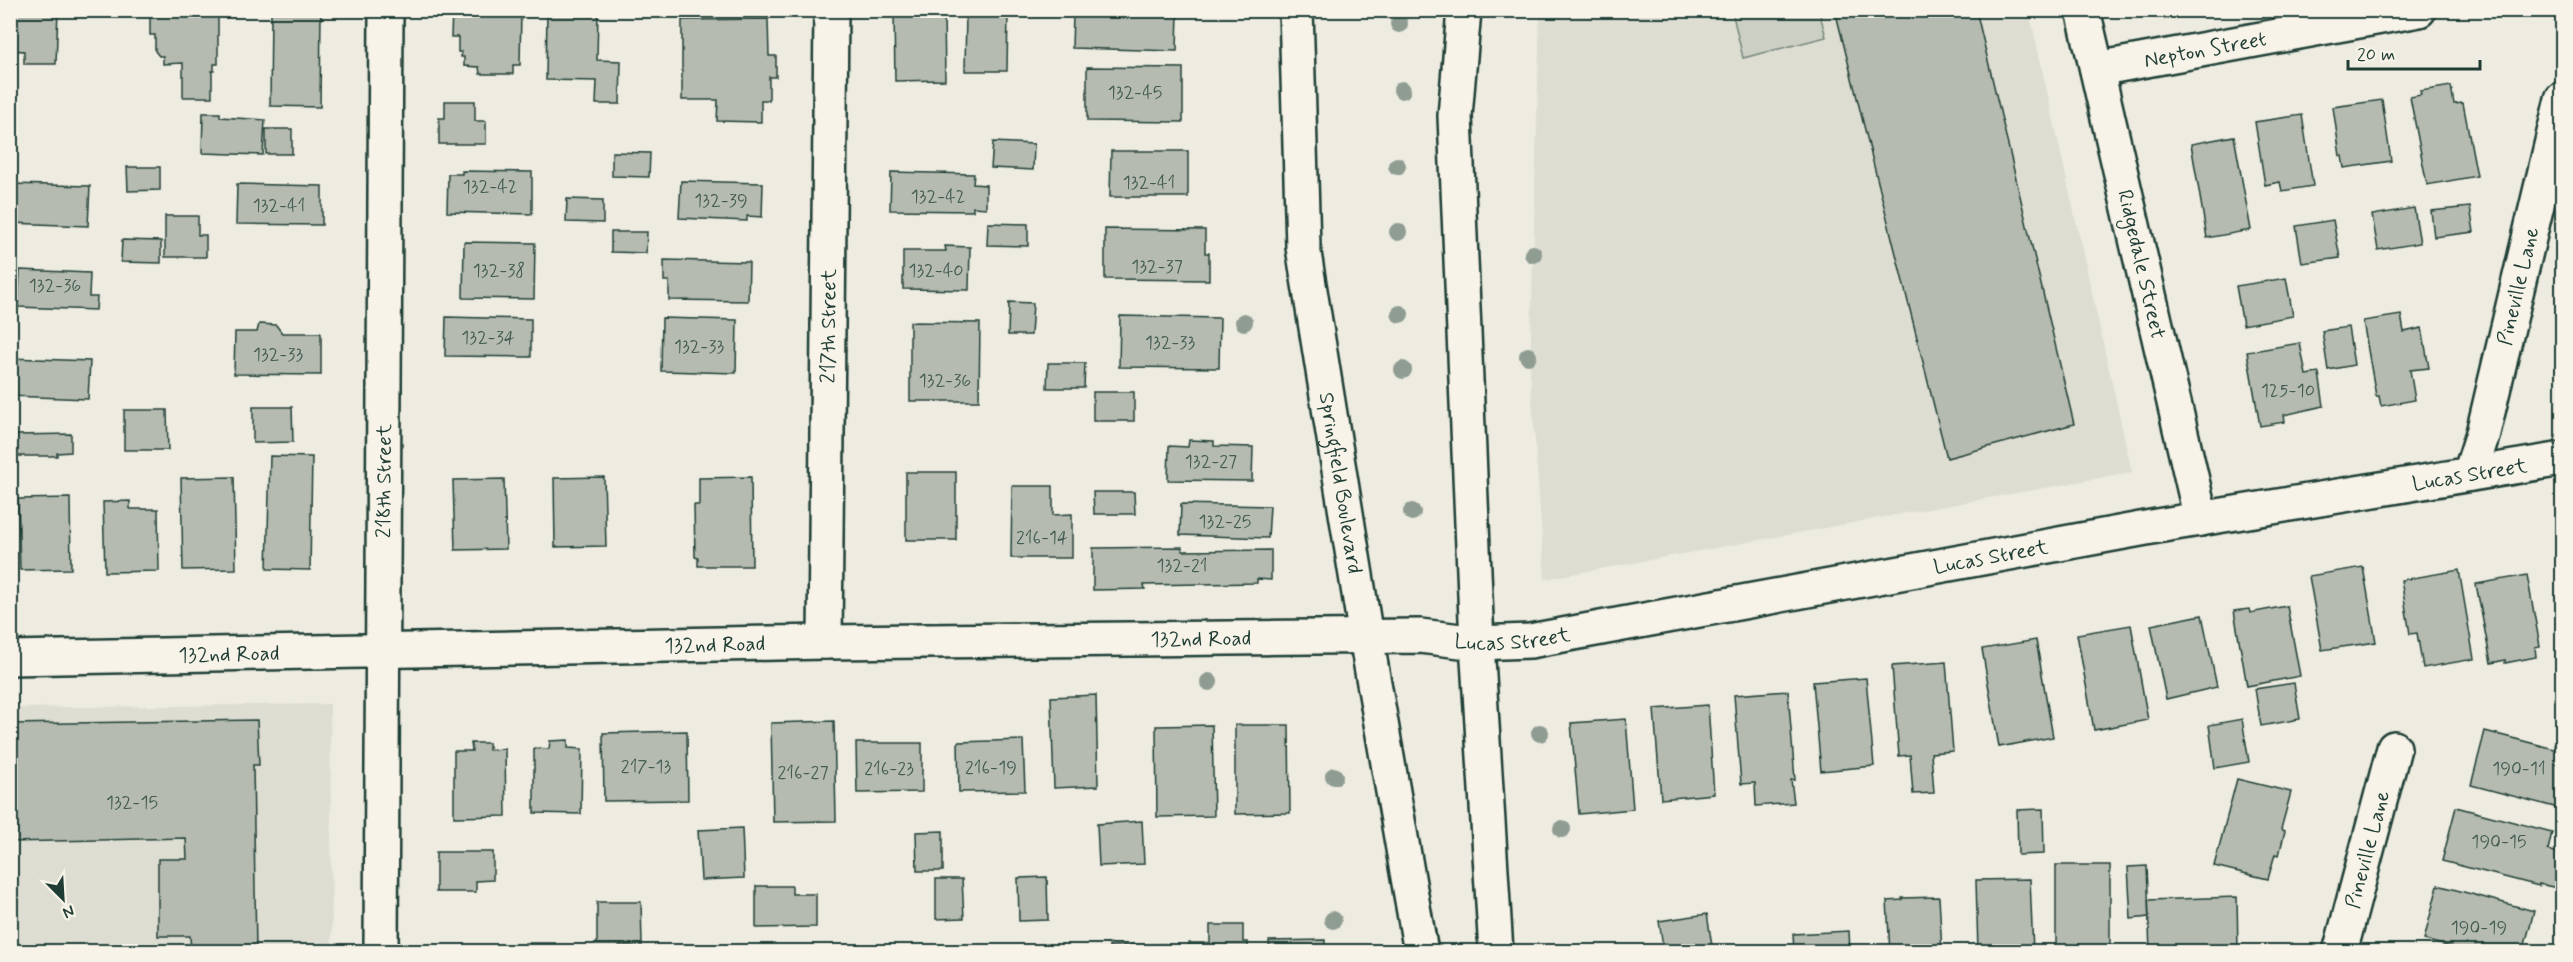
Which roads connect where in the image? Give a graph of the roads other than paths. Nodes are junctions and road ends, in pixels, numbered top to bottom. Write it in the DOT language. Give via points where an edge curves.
graph roads {
  1 [pos="386,10"];
  2 [pos="831,10"];
  3 [pos="1296,10"];
  4 [pos="1464,10"];
  5 [pos="2083,10"];
  6 [pos="2419,10"];
  7 [pos="2097,69"];
  8 [pos="2562,99"];
  9 [pos="2562,459"];
  10 [pos="2470,474"];
  11 [pos="2201,519"];
  12 [pos="1420,636"];
  13 [pos="1366,637"];
  14 [pos="825,642"];
  15 [pos="1477,643"];
  16 [pos="382,652"];
  17 [pos="10,658"];
  18 [pos="2394,748"];
  19 [pos="381,951"];
  20 [pos="1421,951"];
  21 [pos="1496,951"];
  22 [pos="2340,951"];
  1 -- 16 [label="street, 218th Street"];
  2 -- 14 [label="street, 217th Street"];
  3 -- 13 [label="street, Springfield Boulevard" via="1303,247"];
  4 -- 15 [label="street" via="1455,116"];
  5 -- 7 [label="street, Ridgedale Street"];
  6 -- 7 [label="street, Nepton Street"];
  7 -- 11 [label="street, Ridgedale Street"];
  8 -- 10 [label="street, Pineville Lane"];
  9 -- 10 [label="street, Lucas Street"];
  10 -- 11 [label="street, Lucas Street"];
  11 -- 15 [label="street, Lucas Street" via="1530,641"];
  12 -- 13 [label="street, 132nd Road"];
  12 -- 15 [label="street, Lucas Street"];
  13 -- 14 [label="street, 132nd Road"];
  13 -- 20 [label="street, Springfield Boulevard"];
  14 -- 16 [label="street, 132nd Road"];
  15 -- 21 [label="street"];
  16 -- 17 [label="street, 132nd Road"];
  16 -- 19 [label="street, 218th Street"];
  18 -- 22 [label="street, Pineville Lane"];
}
